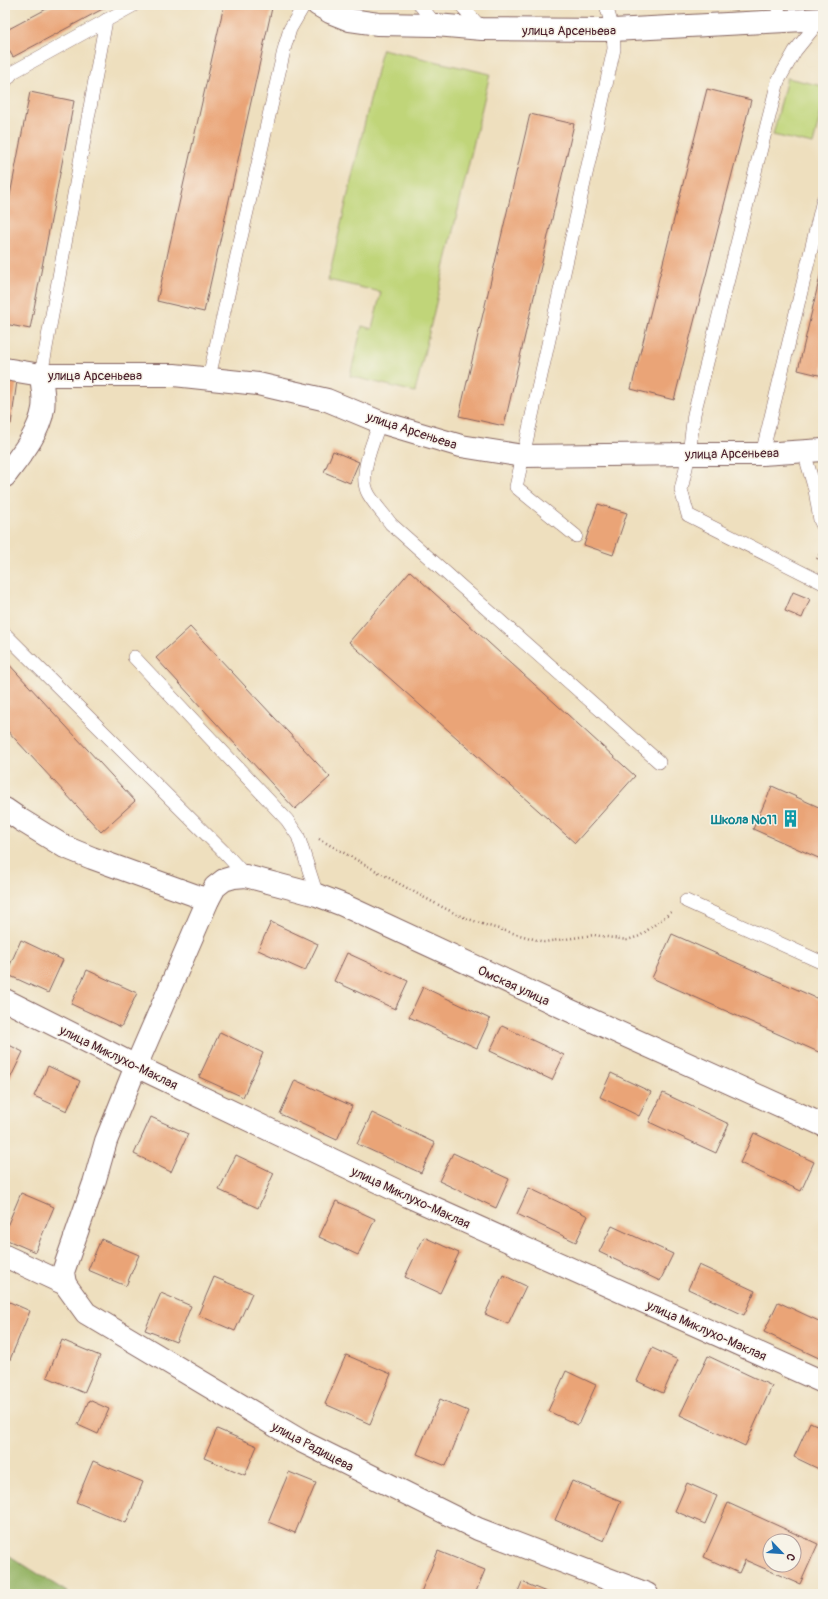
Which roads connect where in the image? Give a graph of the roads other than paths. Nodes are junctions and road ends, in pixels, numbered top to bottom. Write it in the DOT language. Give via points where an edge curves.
graph roads {
  1 [pos="134,5"];
  2 [pos="304,5"];
  3 [pos="318,5"];
  4 [pos="420,5"];
  5 [pos="461,5"];
  6 [pos="606,5"];
  7 [pos="778,13"];
  8 [pos="106,20"];
  9 [pos="821,20"];
  10 [pos="436,25"];
  11 [pos="482,29"];
  12 [pos="613,30"];
  13 [pos="5,82"];
  14 [pos="823,200"];
  15 [pos="5,369"];
  16 [pos="41,375"];
  17 [pos="209,377"];
  18 [pos="380,422"];
  19 [pos="814,451"];
  20 [pos="689,454"];
  21 [pos="762,454"];
  22 [pos="523,456"];
  23 [pos="5,476"];
  24 [pos="823,526"];
  25 [pos="576,536"];
  26 [pos="823,583"];
  27 [pos="5,634"];
  28 [pos="134,657"];
  29 [pos="658,762"];
  30 [pos="5,808"];
  31 [pos="246,876"];
  32 [pos="316,895"];
  33 [pos="208,900"];
  34 [pos="686,901"];
  35 [pos="823,963"];
  36 [pos="5,1000"];
  37 [pos="136,1066"];
  38 [pos="823,1124"];
  39 [pos="5,1256"];
  40 [pos="65,1284"];
  41 [pos="823,1382"];
  42 [pos="647,1594"];
  1 -- 8 [label="lane"];
  2 -- 17 [label="lane" via="290,29 285,46"];
  3 -- 10 [label="street, улица Арсеньева" via="350,20 378,24"];
  4 -- 10 [label="lane"];
  5 -- 11 [label="lane"];
  6 -- 12 [label="lane"];
  7 -- 9 [label="street, улица Арсеньева"];
  7 -- 12 [label="street, улица Арсеньева"];
  8 -- 13 [label="lane" via="13,72"];
  8 -- 16 [label="lane"];
  9 -- 20 [label="lane" via="795,50 778,81 694,414"];
  10 -- 11 [label="street, улица Арсеньева"];
  11 -- 12 [label="street, улица Арсеньева"];
  12 -- 22 [label="lane" via="614,49"];
  14 -- 21 [label="lane"];
  15 -- 16 [label="street, улица Арсеньева"];
  16 -- 17 [label="street, улица Арсеньева"];
  16 -- 23 [label="street" via="43,410 37,430"];
  17 -- 18 [label="street, улица Арсеньева" via="258,384 326,400"];
  18 -- 22 [label="street, улица Арсеньева" via="461,446"];
  18 -- 29 [label="lane" via="366,464 364,480 367,491 391,524"];
  19 -- 21 [label="street, улица Арсеньева"];
  19 -- 24 [label="lane" via="815,490"];
  20 -- 21 [label="street, улица Арсеньева"];
  20 -- 22 [label="street, улица Арсеньева"];
  20 -- 26 [label="lane" via="681,490 688,515"];
  22 -- 25 [label="lane" via="516,487"];
  27 -- 31 [label="lane"];
  28 -- 32 [label="lane" via="287,820 298,836"];
  30 -- 33 [label="street" via="65,847"];
  31 -- 32 [label="street, Омская улица"];
  31 -- 33 [label="street, Омская улица" via="224,880 215,887"];
  32 -- 38 [label="street, Омская улица" via="343,905"];
  33 -- 37 [label="street, Омская улица"];
  34 -- 35 [label="lane"];
  36 -- 37 [label="street, улица Миклухо-Маклая"];
  37 -- 40 [label="street, Омская улица" via="106,1141 94,1183 66,1258 63,1272"];
  37 -- 41 [label="street, улица Миклухо-Маклая" via="408,1196"];
  39 -- 40 [label="street, улица Радищева"];
  40 -- 42 [label="street, улица Радищева" via="86,1313 302,1441 478,1529"];
}
